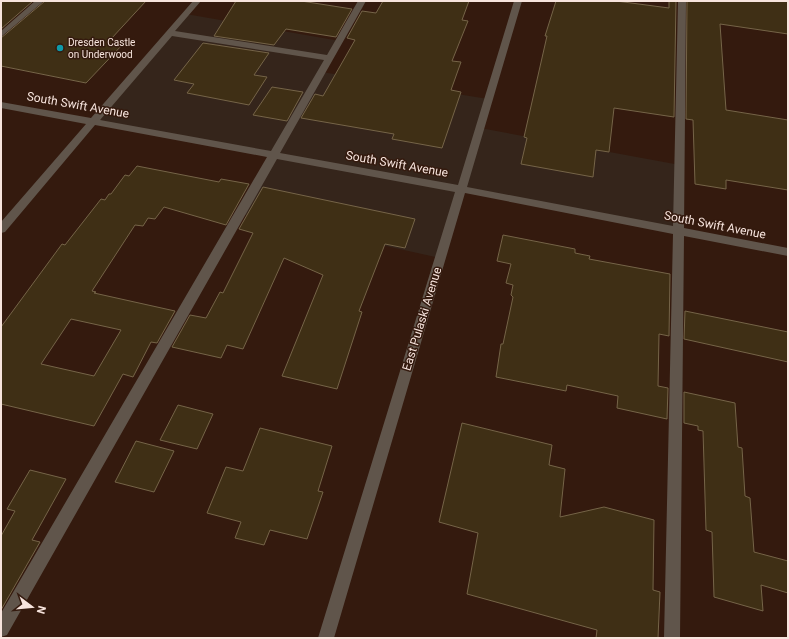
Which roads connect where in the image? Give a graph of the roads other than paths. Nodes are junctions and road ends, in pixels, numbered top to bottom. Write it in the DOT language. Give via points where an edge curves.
graph roads {
  1 [pos="40,1"];
  2 [pos="197,1"];
  3 [pos="362,1"];
  4 [pos="518,1"];
  5 [pos="682,1"];
  6 [pos="170,33"];
  7 [pos="1,35"];
  8 [pos="330,58"];
  9 [pos="1,104"];
  10 [pos="94,121"];
  11 [pos="275,156"];
  12 [pos="461,189"];
  13 [pos="1,229"];
  14 [pos="679,231"];
  15 [pos="788,252"];
  16 [pos="1,629"];
  17 [pos="326,638"];
  18 [pos="672,638"];
  1 -- 7 [label="street"];
  2 -- 6 [label="street"];
  3 -- 8 [label="street"];
  4 -- 12 [label="street, East Pulaski Avenue"];
  5 -- 14 [label="street"];
  6 -- 8 [label="street"];
  6 -- 10 [label="street"];
  8 -- 11 [label="street"];
  9 -- 10 [label="street, South Swift Avenue"];
  10 -- 11 [label="street, South Swift Avenue"];
  10 -- 13 [label="street"];
  11 -- 12 [label="street, South Swift Avenue"];
  11 -- 16 [label="street"];
  12 -- 14 [label="street, South Swift Avenue"];
  12 -- 17 [label="street, East Pulaski Avenue"];
  14 -- 15 [label="street, South Swift Avenue"];
  14 -- 18 [label="street"];
}
